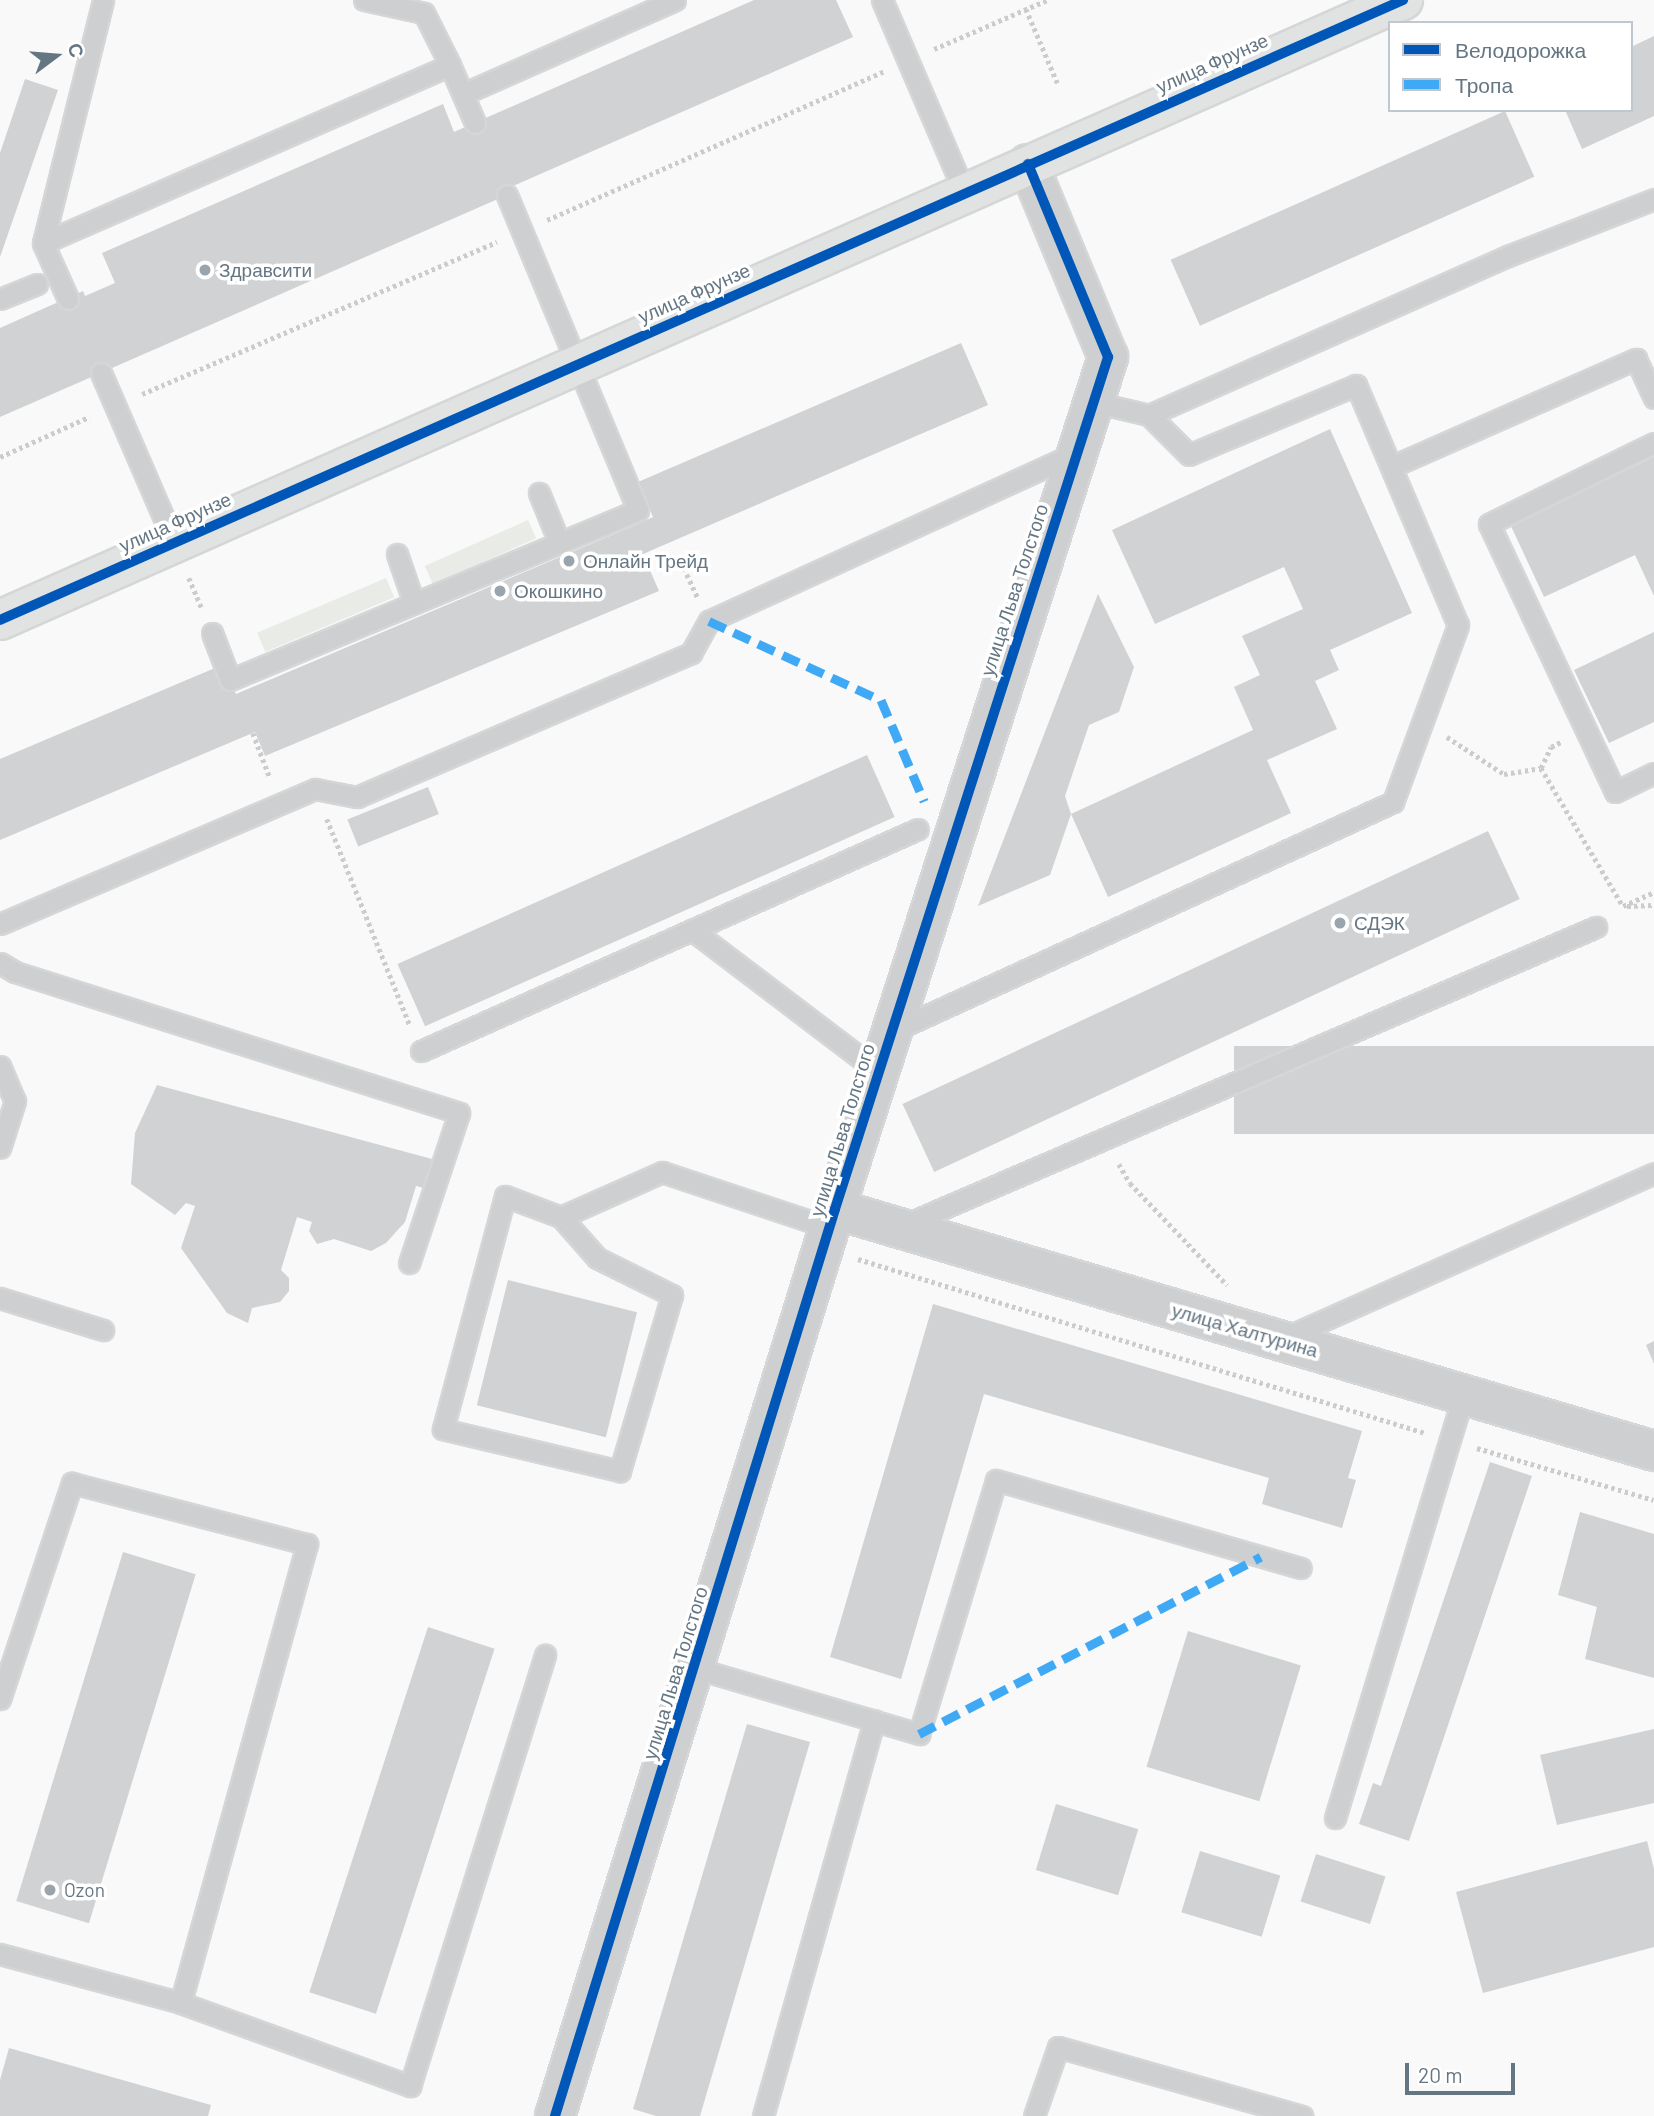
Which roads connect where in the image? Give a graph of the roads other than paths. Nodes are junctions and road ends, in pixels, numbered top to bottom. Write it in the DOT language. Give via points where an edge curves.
graph roads {
  1 [pos="103,0"];
  2 [pos="365,0"];
  3 [pos="675,0"];
  4 [pos="882,0"];
  5 [pos="1403,0"];
  6 [pos="450,65"];
  7 [pos="463,94"];
  8 [pos="475,123"];
  9 [pos="1028,164"];
  10 [pos="964,191"];
  11 [pos="507,195"];
  12 [pos="1654,199"];
  13 [pos="43,243"];
  14 [pos="37,284"];
  15 [pos="0,299"];
  16 [pos="68,299"];
  17 [pos="578,363"];
  18 [pos="101,373"];
  19 [pos="1654,398"];
  20 [pos="1094,402"];
  21 [pos="1149,415"];
  22 [pos="1654,443"];
  23 [pos="1077,453"];
  24 [pos="1394,466"];
  25 [pos="539,493"];
  26 [pos="174,542"];
  27 [pos="559,542"];
  28 [pos="397,554"];
  29 [pos="414,603"];
  30 [pos="0,620"];
  31 [pos="212,633"];
  32 [pos="1654,773"];
  33 [pos="918,828"];
  34 [pos="0,924"];
  35 [pos="1596,927"];
  36 [pos="692,930"];
  37 [pos="0,963"];
  38 [pos="891,1032"];
  39 [pos="421,1051"];
  40 [pos="0,1066"];
  41 [pos="879,1072"];
  42 [pos="0,1148"];
  43 [pos="1654,1173"];
  44 [pos="561,1217"];
  45 [pos="898,1227"];
  46 [pos="829,1229"];
  47 [pos="409,1263"];
  48 [pos="0,1298"];
  49 [pos="103,1331"];
  50 [pos="1280,1340"];
  51 [pos="1464,1394"];
  52 [pos="1654,1451"];
  53 [pos="1301,1569"];
  54 [pos="545,1656"];
  55 [pos="695,1668"];
  56 [pos="0,1699"];
  57 [pos="874,1720"];
  58 [pos="1335,1818"];
  59 [pos="0,1954"];
  60 [pos="181,2003"];
  61 [pos="555,2116"];
  62 [pos="763,2116"];
  63 [pos="1034,2116"];
  64 [pos="1302,2116"];
  1 -- 13 [label="lane"];
  2 -- 6 [label="lane" via="424,13"];
  3 -- 7 [label="lane"];
  4 -- 10 [label="lane"];
  5 -- 9 [label="street, улица Фрунзе"];
  6 -- 7 [label="lane"];
  6 -- 13 [label="lane"];
  7 -- 8 [label="lane"];
  9 -- 10 [label="street, улица Фрунзе"];
  9 -- 20 [label="street, улица Льва Толстого" via="1108,357"];
  10 -- 17 [label="street, улица Фрунзе"];
  11 -- 17 [label="lane"];
  12 -- 21 [label="lane" via="1508,256"];
  13 -- 16 [label="lane"];
  14 -- 15 [label="lane"];
  17 -- 26 [label="street, улица Фрунзе"];
  17 -- 27 [label="lane" via="638,510"];
  18 -- 26 [label="lane"];
  19 -- 24 [label="lane" via="1636,359"];
  20 -- 21 [label="lane"];
  20 -- 23 [label="street, улица Льва Толстого"];
  21 -- 24 [label="lane" via="1189,455 1356,385"];
  22 -- 32 [label="lane" via="1489,524 1615,792"];
  23 -- 34 [label="lane" via="709,621 691,653 357,797 315,789"];
  23 -- 38 [label="street, улица Льва Толстого"];
  24 -- 38 [label="lane" via="1458,625 1393,803"];
  25 -- 27 [label="lane"];
  26 -- 30 [label="street, улица Фрунзе"];
  27 -- 29 [label="lane"];
  28 -- 29 [label="lane"];
  29 -- 31 [label="lane" via="230,680"];
  33 -- 36 [label="lane"];
  35 -- 45 [label="lane"];
  36 -- 39 [label="lane"];
  36 -- 41 [label="lane"];
  37 -- 47 [label="lane" via="15,972 458,1113"];
  38 -- 41 [label="street, улица Льва Толстого"];
  40 -- 42 [label="lane" via="15,1101"];
  41 -- 46 [label="street, улица Льва Толстого"];
  43 -- 50 [label="lane"];
  44 -- 44 [label="lane" via="505,1196 443,1429 620,1471 671,1295 597,1258"];
  44 -- 46 [label="lane" via="662,1172"];
  45 -- 46 [label="street, улица Халтурина"];
  45 -- 50 [label="street, улица Халтурина"];
  46 -- 55 [label="street, улица Льва Толстого"];
  48 -- 49 [label="lane"];
  50 -- 51 [label="street, улица Халтурина"];
  51 -- 52 [label="street, улица Халтурина"];
  51 -- 58 [label="lane"];
  53 -- 57 [label="lane" via="996,1480 919,1734"];
  54 -- 60 [label="lane" via="410,2086"];
  55 -- 57 [label="lane"];
  55 -- 61 [label="street, улица Льва Толстого"];
  56 -- 60 [label="lane" via="72,1483 307,1544"];
  57 -- 62 [label="lane"];
  59 -- 60 [label="lane"];
  63 -- 64 [label="lane" via="1058,2047"];
}
